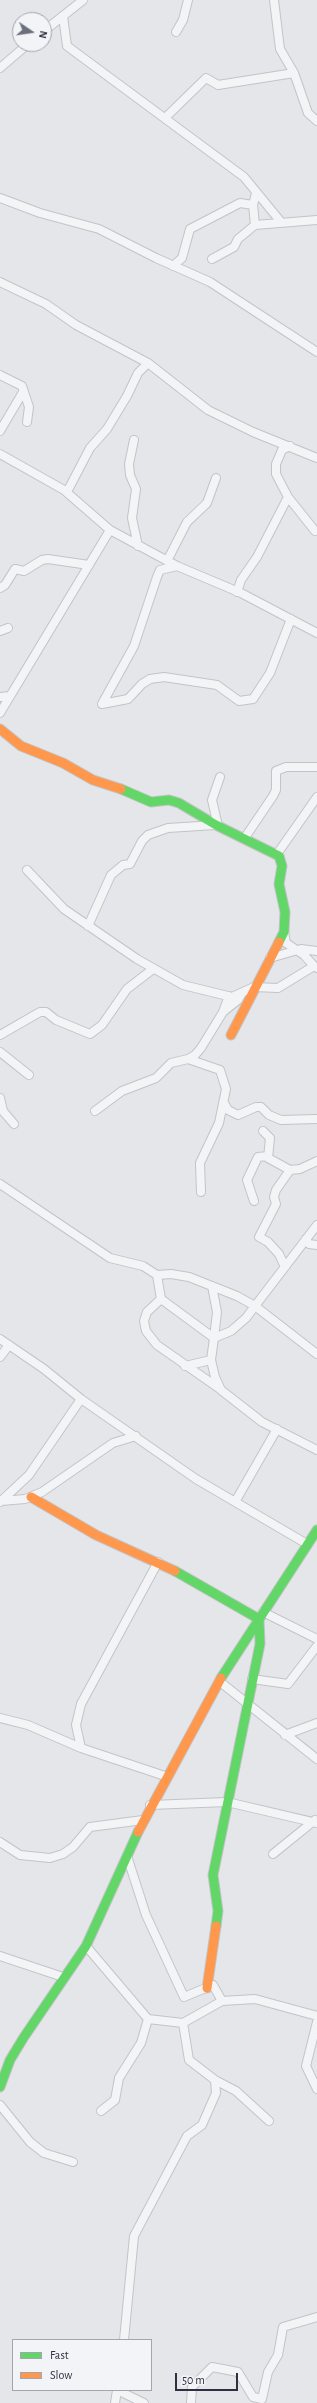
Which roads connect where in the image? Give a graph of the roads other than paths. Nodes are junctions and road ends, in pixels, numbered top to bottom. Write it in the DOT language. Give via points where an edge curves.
graph roads {
  1 [pos="83,0"];
  2 [pos="188,0"];
  3 [pos="274,0"];
  4 [pos="63,16"];
  5 [pos="52,25"];
  6 [pos="176,32"];
  7 [pos="19,52"];
  8 [pos="0,68"];
  9 [pos="294,73"];
  10 [pos="165,118"];
  11 [pos="317,121"];
  12 [pos="256,193"];
  13 [pos="0,198"];
  14 [pos="253,206"];
  15 [pos="317,220"];
  16 [pos="281,222"];
  17 [pos="255,225"];
  18 [pos="212,259"];
  19 [pos="173,266"];
  20 [pos="0,282"];
  21 [pos="317,352"];
  22 [pos="148,363"];
  23 [pos="0,375"];
  24 [pos="24,392"];
  25 [pos="27,422"];
  26 [pos="0,431"];
  27 [pos="134,440"];
  28 [pos="290,446"];
  29 [pos="0,454"];
  30 [pos="317,458"];
  31 [pos="216,478"];
  32 [pos="67,492"];
  33 [pos="288,497"];
  34 [pos="110,530"];
  35 [pos="314,531"];
  36 [pos="138,546"];
  37 [pos="167,561"];
  38 [pos="89,565"];
  39 [pos="176,566"];
  40 [pos="0,588"];
  41 [pos="237,592"];
  42 [pos="291,620"];
  43 [pos="317,633"];
  44 [pos="10,696"];
  45 [pos="0,697"];
  46 [pos="0,713"];
  47 [pos="0,729"];
  48 [pos="317,767"];
  49 [pos="220,777"];
  50 [pos="317,797"];
  51 [pos="217,825"];
  52 [pos="244,839"];
  53 [pos="277,854"];
  54 [pos="27,870"];
  55 [pos="88,926"];
  56 [pos="284,932"];
  57 [pos="295,950"];
  58 [pos="317,951"];
  59 [pos="270,958"];
  60 [pos="316,967"];
  61 [pos="153,969"];
  62 [pos="254,987"];
  63 [pos="242,993"];
  64 [pos="229,996"];
  65 [pos="223,1012"];
  66 [pos="0,1035"];
  67 [pos="231,1035"];
  68 [pos="0,1052"];
  69 [pos="188,1059"];
  70 [pos="28,1075"];
  71 [pos="0,1098"];
  72 [pos="224,1103"];
  73 [pos="95,1111"];
  74 [pos="317,1119"];
  75 [pos="14,1124"];
  76 [pos="263,1132"];
  77 [pos="268,1156"];
  78 [pos="317,1161"];
  79 [pos="290,1170"];
  80 [pos="0,1184"];
  81 [pos="201,1192"];
  82 [pos="254,1201"];
  83 [pos="317,1225"];
  84 [pos="306,1239"];
  85 [pos="317,1245"];
  86 [pos="285,1267"];
  87 [pos="157,1275"];
  88 [pos="212,1286"];
  89 [pos="161,1299"];
  90 [pos="255,1306"];
  91 [pos="214,1338"];
  92 [pos="0,1339"];
  93 [pos="9,1345"];
  94 [pos="317,1354"];
  95 [pos="0,1357"];
  96 [pos="211,1360"];
  97 [pos="185,1366"];
  98 [pos="221,1390"];
  99 [pos="81,1399"];
  100 [pos="277,1429"];
  101 [pos="136,1436"];
  102 [pos="317,1450"];
  103 [pos="31,1496"];
  104 [pos="1,1501"];
  105 [pos="235,1502"];
  106 [pos="317,1530"];
  107 [pos="307,1544"];
  108 [pos="158,1562"];
  109 [pos="261,1615"];
  110 [pos="317,1639"];
  111 [pos="317,1646"];
  112 [pos="252,1679"];
  113 [pos="219,1681"];
  114 [pos="247,1703"];
  115 [pos="0,1718"];
  116 [pos="317,1723"];
  117 [pos="285,1735"];
  118 [pos="81,1748"];
  119 [pos="317,1759"];
  120 [pos="166,1776"];
  121 [pos="227,1802"];
  122 [pos="150,1805"];
  123 [pos="143,1820"];
  124 [pos="316,1821"];
  125 [pos="0,1842"];
  126 [pos="273,1854"];
  127 [pos="127,1856"];
  128 [pos="86,1946"];
  129 [pos="0,1956"];
  130 [pos="63,1977"];
  131 [pos="207,1988"];
  132 [pos="222,2001"];
  133 [pos="317,2016"];
  134 [pos="148,2019"];
  135 [pos="317,2022"];
  136 [pos="183,2023"];
  137 [pos="215,2080"];
  138 [pos="0,2087"];
  139 [pos="317,2089"];
  140 [pos="0,2105"];
  141 [pos="101,2112"];
  142 [pos="269,2121"];
  143 [pos="73,2162"];
  144 [pos="317,2317"];
  145 [pos="124,2339"];
  146 [pos="117,2391"];
  147 [pos="119,2391"];
  148 [pos="261,2401"];
  149 [pos="114,2403"];
  150 [pos="144,2403"];
  151 [pos="191,2403"];
  1 -- 4 [label="street"];
  2 -- 6 [label="street" via="183,20"];
  3 -- 9 [label="street" via="280,49"];
  4 -- 5 [label="street"];
  4 -- 10 [label="street" via="67,46"];
  7 -- 8 [label="street"];
  9 -- 10 [label="street" via="218,85 206,78"];
  9 -- 11 [label="street" via="308,113"];
  10 -- 12 [label="street" via="244,177"];
  12 -- 14 [label="street"];
  12 -- 16 [label="street"];
  13 -- 19 [label="street" via="40,213 99,229"];
  14 -- 17 [label="street"];
  14 -- 19 [label="street" via="240,203 190,229 182,258"];
  15 -- 16 [label="street"];
  16 -- 17 [label="street"];
  17 -- 18 [label="street" via="238,239 234,247"];
  19 -- 21 [label="street" via="210,282"];
  20 -- 22 [label="street" via="46,304 76,325"];
  22 -- 28 [label="street" via="208,410 253,432"];
  22 -- 32 [label="street" via="138,373 107,429 90,448"];
  23 -- 24 [label="street" via="22,386"];
  24 -- 25 [label="street" via="29,407"];
  24 -- 26 [label="street"];
  27 -- 36 [label="street" via="129,464 130,475 136,488 132,518"];
  28 -- 30 [label="street"];
  28 -- 33 [label="street" via="282,450 276,464 276,474"];
  29 -- 32 [label="street"];
  31 -- 37 [label="street" via="207,503 187,522"];
  32 -- 34 [label="street"];
  33 -- 35 [label="street"];
  33 -- 41 [label="street" via="257,557 241,580"];
  34 -- 36 [label="street"];
  34 -- 38 [label="street"];
  36 -- 37 [label="street"];
  37 -- 39 [label="street"];
  38 -- 40 [label="street" via="42,560 24,571 15,568 5,585"];
  38 -- 44 [label="street"];
  39 -- 41 [label="street"];
  39 -- 42 [label="street" via="160,570 156,577 134,646 102,704 128,699 150,679 164,677 217,686 239,701 252,699 270,673"];
  41 -- 42 [label="street"];
  42 -- 43 [label="street"];
  44 -- 45 [label="street"];
  44 -- 46 [label="street"];
  47 -- 51 [label="street" via="21,746 63,763 93,780 126,790 151,802 169,800 179,803"];
  48 -- 52 [label="street" via="286,767 276,771 276,790"];
  49 -- 51 [label="street" via="212,800"];
  50 -- 53 [label="street"];
  51 -- 52 [label="street"];
  51 -- 55 [label="street" via="168,828 148,835 130,864 123,865 111,875"];
  52 -- 53 [label="street"];
  53 -- 56 [label="street" via="282,860 279,884 285,912"];
  54 -- 55 [label="street" via="64,909"];
  55 -- 61 [label="street"];
  56 -- 57 [label="street" via="286,943"];
  56 -- 59 [label="street"];
  57 -- 58 [label="street"];
  57 -- 59 [label="street"];
  57 -- 60 [label="street"];
  59 -- 62 [label="street"];
  60 -- 62 [label="street" via="278,988"];
  61 -- 64 [label="street" via="183,985"];
  61 -- 66 [label="street" via="127,989 102,1025 90,1034 56,1020 46,1012 40,1012"];
  62 -- 63 [label="street"];
  62 -- 67 [label="street"];
  63 -- 64 [label="street"];
  63 -- 65 [label="street" via="238,1000"];
  64 -- 65 [label="street"];
  65 -- 69 [label="street" via="201,1048"];
  68 -- 70 [label="street"];
  69 -- 72 [label="street" via="220,1070 226,1089"];
  69 -- 73 [label="street" via="171,1064 156,1078 122,1091"];
  71 -- 75 [label="street" via="3,1111"];
  72 -- 74 [label="street" via="228,1110 238,1115 256,1107 281,1120"];
  72 -- 81 [label="street" via="219,1122 200,1163"];
  76 -- 77 [label="street" via="270,1138"];
  77 -- 79 [label="street"];
  77 -- 82 [label="street" via="258,1156 247,1180"];
  78 -- 79 [label="street" via="300,1169"];
  79 -- 86 [label="street" via="276,1190 276,1204 259,1237 268,1242 279,1254"];
  80 -- 87 [label="street" via="110,1258 143,1266"];
  83 -- 84 [label="street"];
  84 -- 85 [label="street" via="309,1244"];
  84 -- 86 [label="street"];
  86 -- 90 [label="street"];
  87 -- 88 [label="street" via="189,1277"];
  87 -- 89 [label="street"];
  88 -- 90 [label="street"];
  88 -- 91 [label="street" via="217,1312"];
  89 -- 91 [label="street"];
  89 -- 97 [label="street" via="147,1312 144,1321 146,1331 157,1345"];
  90 -- 91 [label="street" via="231,1331"];
  90 -- 94 [label="street"];
  91 -- 96 [label="street"];
  92 -- 93 [label="street"];
  93 -- 95 [label="street"];
  93 -- 99 [label="street"];
  96 -- 97 [label="street"];
  96 -- 98 [label="street"];
  97 -- 98 [label="street"];
  98 -- 100 [label="street" via="262,1422"];
  99 -- 101 [label="street"];
  99 -- 104 [label="street" via="29,1475"];
  100 -- 102 [label="street"];
  100 -- 105 [label="street"];
  101 -- 103 [label="street" via="113,1443 42,1492"];
  101 -- 105 [label="street" via="196,1479"];
  103 -- 104 [label="street"];
  103 -- 108 [label="street" via="96,1535"];
  105 -- 107 [label="street"];
  106 -- 107 [label="street"];
  107 -- 109 [label="street"];
  108 -- 109 [label="street"];
  108 -- 118 [label="street" via="81,1704 76,1725"];
  109 -- 110 [label="street"];
  109 -- 112 [label="street" via="260,1644"];
  109 -- 113 [label="street"];
  111 -- 112 [label="street" via="288,1684"];
  112 -- 114 [label="street"];
  113 -- 114 [label="street"];
  113 -- 120 [label="street"];
  114 -- 117 [label="street"];
  114 -- 121 [label="street"];
  115 -- 118 [label="street" via="28,1725"];
  116 -- 117 [label="street"];
  117 -- 119 [label="street"];
  118 -- 120 [label="street"];
  120 -- 122 [label="street"];
  121 -- 122 [label="street"];
  121 -- 124 [label="street"];
  121 -- 131 [label="street" via="213,1875 218,1911"];
  122 -- 123 [label="street"];
  123 -- 125 [label="street" via="90,1827 73,1847 63,1854 50,1858 20,1855"];
  123 -- 127 [label="street"];
  124 -- 126 [label="street"];
  127 -- 128 [label="street"];
  127 -- 131 [label="street" via="146,1915 179,1990 184,1998"];
  128 -- 130 [label="street"];
  128 -- 134 [label="street"];
  129 -- 130 [label="street"];
  130 -- 138 [label="street" via="10,2060"];
  131 -- 132 [label="street" via="213,1986"];
  132 -- 133 [label="street" via="255,1999"];
  132 -- 136 [label="street"];
  134 -- 136 [label="street"];
  134 -- 141 [label="street" via="141,2043 119,2078 115,2100"];
  135 -- 139 [label="street" via="306,2066"];
  136 -- 137 [label="street" via="189,2060"];
  137 -- 142 [label="street" via="236,2091"];
  137 -- 145 [label="street" via="216,2093 202,2125 187,2136 134,2236"];
  140 -- 143 [label="street" via="30,2142 44,2153"];
  144 -- 148 [label="street" via="283,2327 278,2356 268,2372"];
  146 -- 149 [label="street"];
  147 -- 150 [label="street"];
  148 -- 151 [label="street" via="252,2397 238,2372 212,2367 192,2387"];
}
